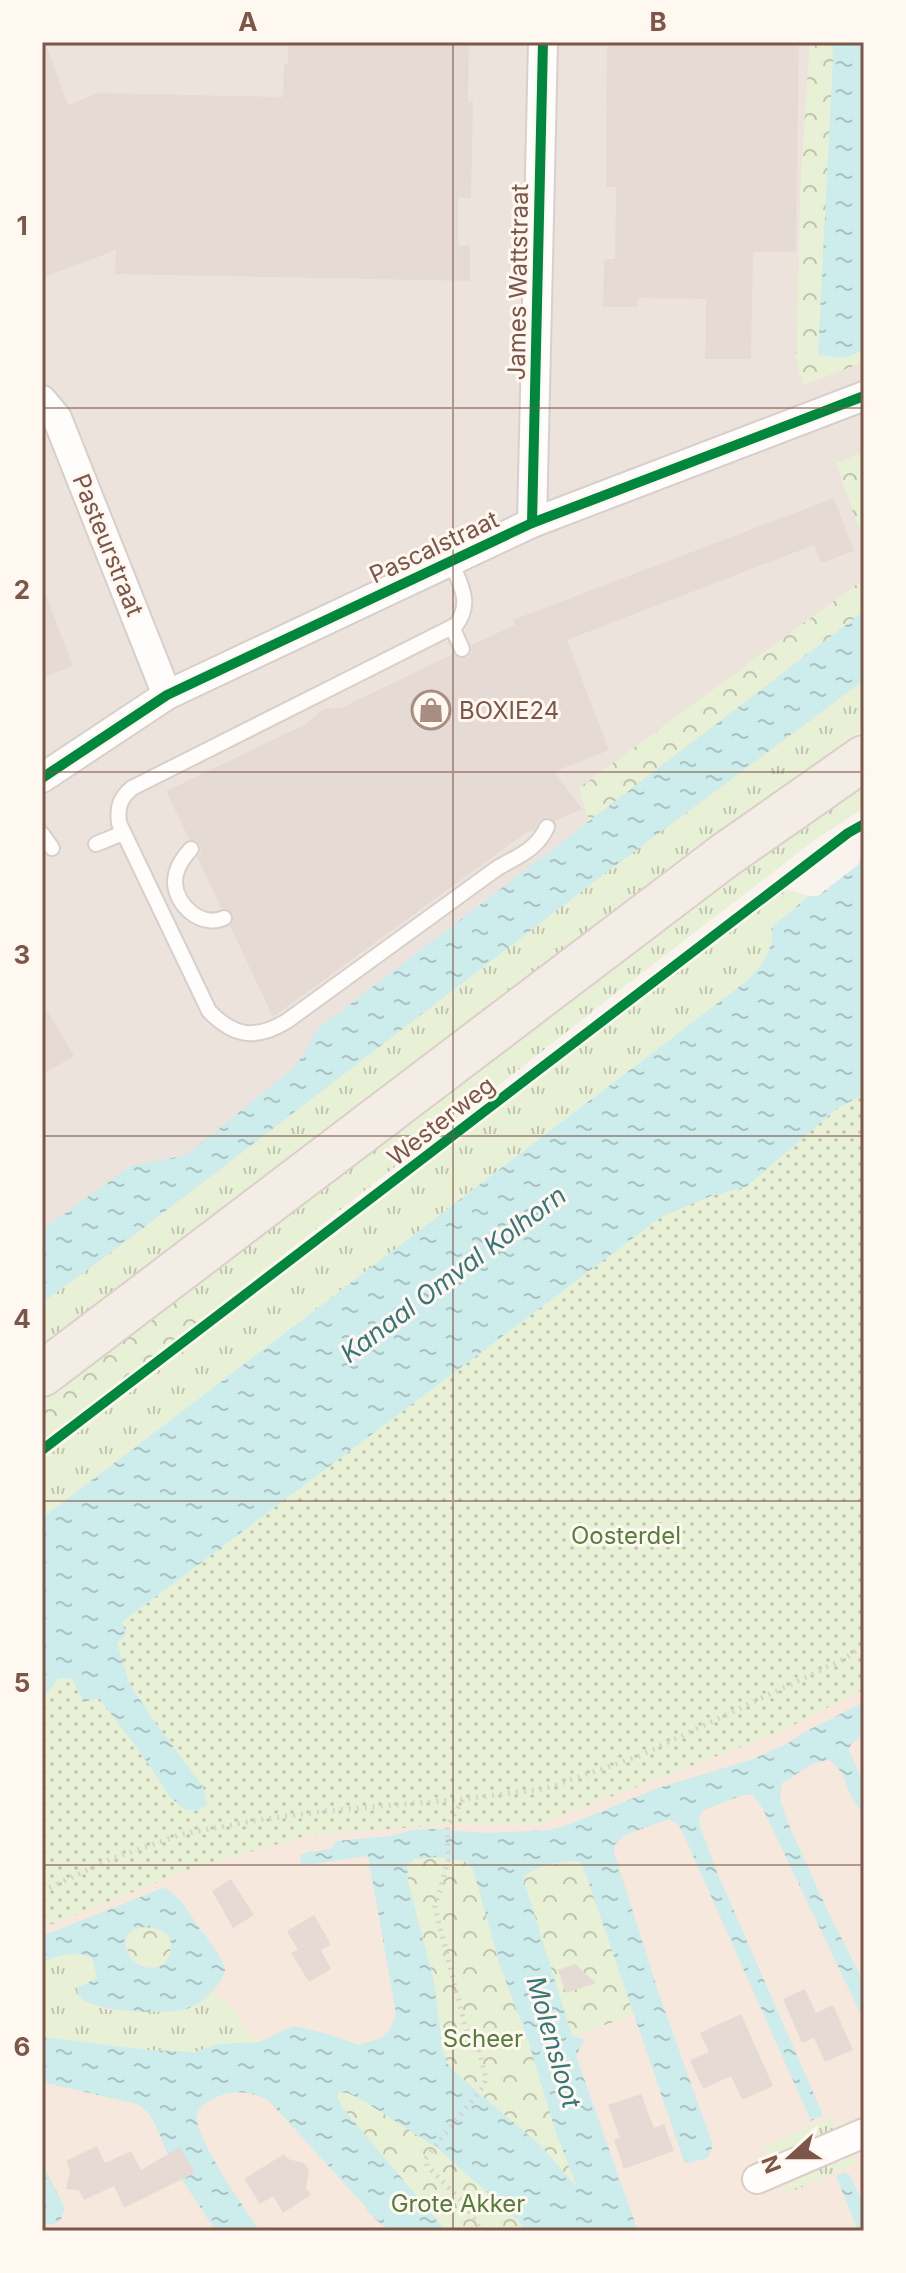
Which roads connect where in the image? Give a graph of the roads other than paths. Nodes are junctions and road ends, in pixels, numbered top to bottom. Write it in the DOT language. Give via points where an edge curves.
graph roads {
  1 [pos="543,42"];
  2 [pos="864,396"];
  3 [pos="42,400"];
  4 [pos="532,523"];
  5 [pos="451,561"];
  6 [pos="452,627"];
  7 [pos="462,649"];
  8 [pos="167,695"];
  9 [pos="864,758"];
  10 [pos="42,778"];
  11 [pos="547,827"];
  12 [pos="123,833"];
  13 [pos="42,834"];
  14 [pos="96,844"];
  15 [pos="52,848"];
  16 [pos="191,849"];
  17 [pos="224,918"];
  18 [pos="42,1374"];
  19 [pos="864,2133"];
  20 [pos="757,2179"];
  1 -- 4 [label="street, James Wattstraat"];
  2 -- 4 [label="street, Pascalstraat"];
  3 -- 8 [label="street, Pasteurstraat" via="57,418"];
  4 -- 5 [label="street, Pascalstraat"];
  5 -- 6 [label="lane" via="465,598 462,617"];
  5 -- 8 [label="street, Pascalstraat"];
  6 -- 7 [label="lane"];
  6 -- 12 [label="lane" via="132,788 120,802"];
  8 -- 10 [label="street, Pascalstraat"];
  9 -- 18 [label="main road, Westerweg" via="724,856"];
  11 -- 12 [label="lane" via="531,849 287,1021 255,1034 237,1032 209,1011"];
  12 -- 14 [label="lane"];
  13 -- 15 [label="lane"];
  16 -- 17 [label="lane" via="177,871 178,897 205,920"];
  19 -- 20 [label="street"];
}
